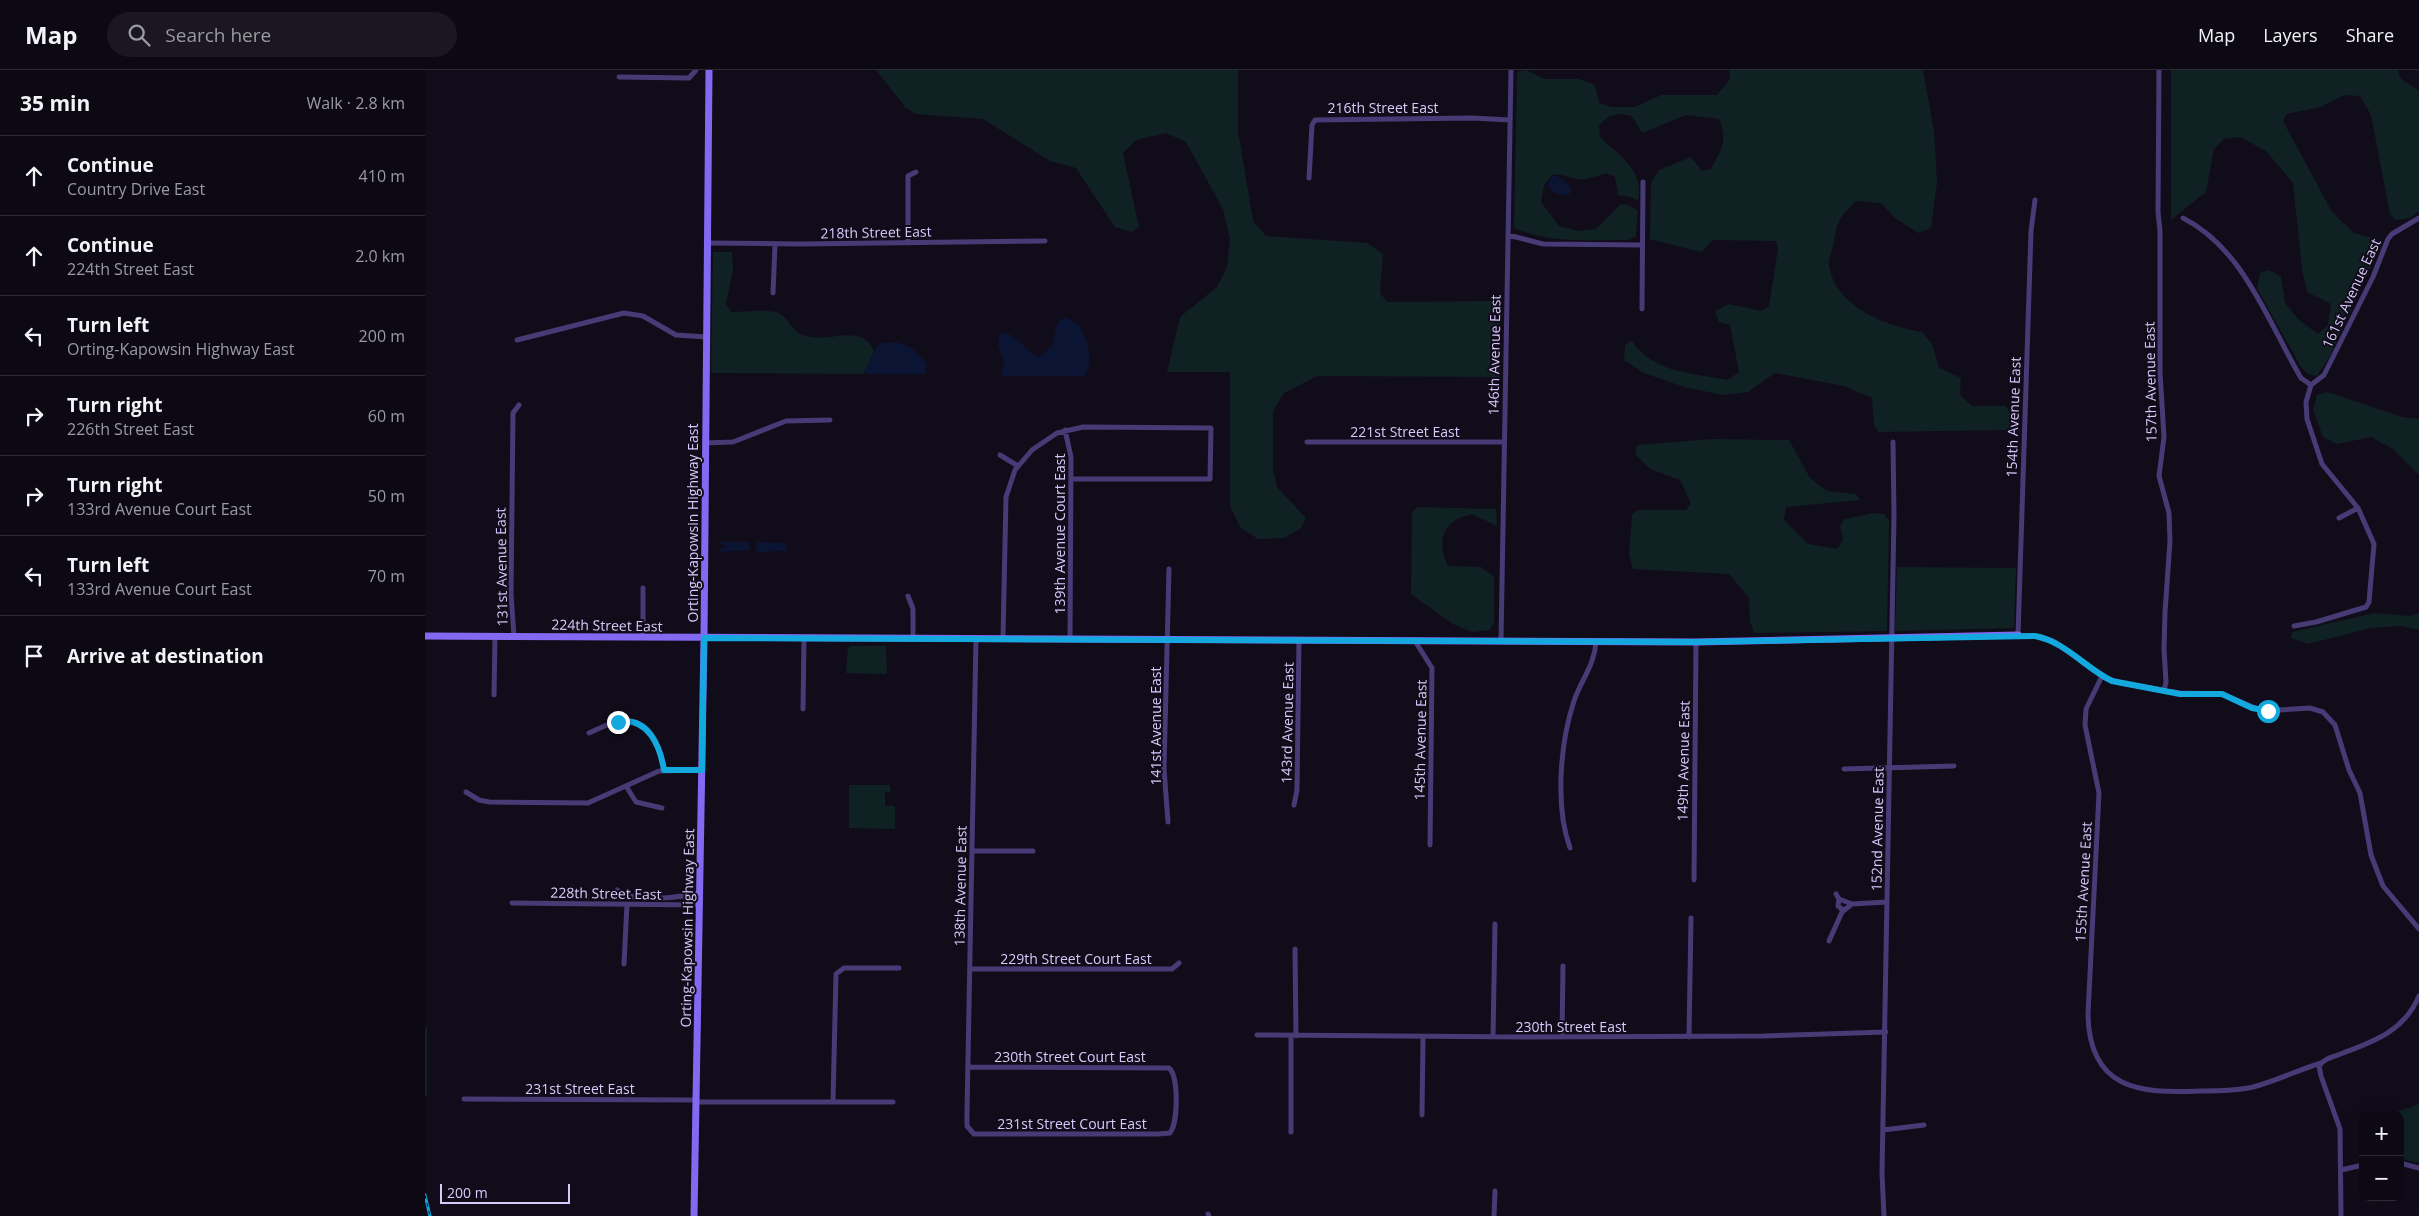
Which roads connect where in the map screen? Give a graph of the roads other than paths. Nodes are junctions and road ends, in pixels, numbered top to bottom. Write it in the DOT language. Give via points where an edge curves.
graph roads {
  1 [pos="695,70"];
  2 [pos="709,70"];
  3 [pos="1511,70"];
  4 [pos="2159,70"];
  5 [pos="619,77"];
  6 [pos="1510,120"];
  7 [pos="916,172"];
  8 [pos="1309,178"];
  9 [pos="1643,182"];
  10 [pos="2035,200"];
  11 [pos="2183,218"];
  12 [pos="2419,218"];
  13 [pos="1508,235"];
  14 [pos="1045,241"];
  15 [pos="707,243"];
  16 [pos="909,243"];
  17 [pos="775,244"];
  18 [pos="1642,244"];
  19 [pos="773,294"];
  20 [pos="1642,309"];
  21 [pos="706,337"];
  22 [pos="517,340"];
  23 [pos="2311,385"];
  24 [pos="519,404"];
  25 [pos="830,420"];
  26 [pos="1065,430"];
  27 [pos="1307,442"];
  28 [pos="1503,442"];
  29 [pos="1893,442"];
  30 [pos="705,443"];
  31 [pos="1000,455"];
  32 [pos="1018,466"];
  33 [pos="1071,479"];
  34 [pos="2358,508"];
  35 [pos="2339,518"];
  36 [pos="1169,569"];
  37 [pos="643,588"];
  38 [pos="908,596"];
  39 [pos="2294,626"];
  40 [pos="2018,635"];
  41 [pos="425,636"];
  42 [pos="495,636"];
  43 [pos="514,636"];
  44 [pos="643,638"];
  45 [pos="704,638"];
  46 [pos="804,638"];
  47 [pos="913,638"];
  48 [pos="976,638"];
  49 [pos="1003,638"];
  50 [pos="1891,638"];
  51 [pos="1070,639"];
  52 [pos="1169,640"];
  53 [pos="1299,640"];
  54 [pos="1415,641"];
  55 [pos="1501,641"];
  56 [pos="1597,641"];
  57 [pos="1696,642"];
  58 [pos="2102,676"];
  59 [pos="2164,691"];
  60 [pos="494,695"];
  61 [pos="803,709"];
  62 [pos="589,733"];
  63 [pos="1954,766"];
  64 [pos="1889,768"];
  65 [pos="664,770"];
  66 [pos="702,770"];
  67 [pos="1844,770"];
  68 [pos="626,786"];
  69 [pos="466,792"];
  70 [pos="1294,805"];
  71 [pos="662,808"];
  72 [pos="1169,822"];
  73 [pos="1430,845"];
  74 [pos="1570,848"];
  75 [pos="972,851"];
  76 [pos="1033,851"];
  77 [pos="1694,880"];
  78 [pos="617,890"];
  79 [pos="700,893"];
  80 [pos="1887,902"];
  81 [pos="512,903"];
  82 [pos="627,904"];
  83 [pos="1852,904"];
  84 [pos="699,906"];
  85 [pos="1843,910"];
  86 [pos="1691,918"];
  87 [pos="1495,924"];
  88 [pos="2419,929"];
  89 [pos="1829,940"];
  90 [pos="1295,949"];
  91 [pos="1179,963"];
  92 [pos="624,964"];
  93 [pos="1563,966"];
  94 [pos="899,968"];
  95 [pos="970,969"];
  96 [pos="2419,996"];
  97 [pos="1886,1032"];
  98 [pos="1257,1035"];
  99 [pos="1294,1036"];
  100 [pos="1423,1037"];
  101 [pos="1493,1037"];
  102 [pos="1562,1037"];
  103 [pos="1689,1037"];
  104 [pos="2321,1063"];
  105 [pos="968,1067"];
  106 [pos="464,1099"];
  107 [pos="696,1101"];
  108 [pos="833,1102"];
  109 [pos="893,1102"];
  110 [pos="1423,1115"];
  111 [pos="1924,1125"];
  112 [pos="1172,1130"];
  113 [pos="1883,1130"];
  114 [pos="971,1132"];
  115 [pos="1291,1132"];
  116 [pos="2404,1164"];
  117 [pos="2359,1166"];
  118 [pos="2419,1168"];
  119 [pos="2341,1170"];
  120 [pos="1495,1191"];
  121 [pos="694,1216"];
  122 [pos="1494,1216"];
  123 [pos="1884,1216"];
  124 [pos="2341,1216"];
  1 -- 5 [label="street" via="689,78"];
  2 -- 15 [label="main road, Orting-Kapowsin Highway East"];
  3 -- 6 [label="street, 146th Avenue East"];
  4 -- 59 [label="street, 157th Avenue East" via="2160,372 2164,437 2159,476 2169,513 2171,541 2163,649"];
  6 -- 8 [label="street, 216th Street East" via="1315,120"];
  6 -- 13 [label="street, 146th Avenue East"];
  7 -- 16 [label="street" via="908,176"];
  9 -- 18 [label="street"];
  10 -- 40 [label="street, 154th Avenue East" via="2031,231"];
  11 -- 23 [label="street" via="2197,225 2226,251 2247,281 2301,378"];
  12 -- 23 [label="street, 161st Avenue East" via="2387,239 2373,278 2324,375"];
  13 -- 18 [label="street" via="1543,244"];
  13 -- 28 [label="street, 146th Avenue East"];
  14 -- 16 [label="street, 218th Street East"];
  15 -- 17 [label="street, 218th Street East"];
  15 -- 21 [label="main road, Orting-Kapowsin Highway East"];
  16 -- 17 [label="street, 218th Street East"];
  17 -- 19 [label="street"];
  18 -- 20 [label="street"];
  21 -- 22 [label="street" via="676,334 643,316 624,313"];
  21 -- 30 [label="main road, Orting-Kapowsin Highway East"];
  23 -- 34 [label="street" via="2306,402 2307,419 2322,464"];
  24 -- 43 [label="street, 131st Avenue East" via="513,413 511,498"];
  25 -- 30 [label="street" via="787,422 733,442"];
  26 -- 32 [label="street" via="1039,443"];
  26 -- 33 [label="street, 139th Avenue Court East" via="1070,447"];
  26 -- 33 [label="street" via="1083,427 1211,428 1210,479"];
  27 -- 28 [label="street, 221st Street East"];
  28 -- 55 [label="street, 146th Avenue East"];
  29 -- 50 [label="street, 152nd Avenue East"];
  30 -- 45 [label="main road, Orting-Kapowsin Highway East"];
  31 -- 32 [label="street"];
  32 -- 49 [label="street" via="1008,487 1005,506"];
  33 -- 51 [label="street, 139th Avenue Court East"];
  34 -- 35 [label="street"];
  34 -- 39 [label="street" via="2375,548 2368,605"];
  36 -- 52 [label="street, 141st Avenue East"];
  37 -- 44 [label="street"];
  38 -- 47 [label="street" via="913,609"];
  40 -- 50 [label="main road, 224th Street East"];
  40 -- 58 [label="street" via="2053,641"];
  41 -- 42 [label="main road, 224th Street East"];
  42 -- 43 [label="main road, 224th Street East"];
  42 -- 60 [label="street, 131st Avenue East"];
  43 -- 44 [label="main road, 224th Street East"];
  44 -- 45 [label="main road, 224th Street East"];
  45 -- 46 [label="main road, 224th Street East"];
  45 -- 66 [label="main road, Orting-Kapowsin Highway East"];
  46 -- 47 [label="main road, 224th Street East"];
  46 -- 61 [label="street"];
  47 -- 48 [label="main road, 224th Street East"];
  48 -- 49 [label="main road, 224th Street East"];
  48 -- 75 [label="street, 138th Avenue East"];
  49 -- 51 [label="main road, 224th Street East"];
  50 -- 57 [label="main road, 224th Street East"];
  50 -- 64 [label="street, 152nd Avenue East"];
  51 -- 52 [label="main road, 224th Street East"];
  52 -- 53 [label="main road, 224th Street East"];
  52 -- 72 [label="street, 141st Avenue East" via="1166,646 1164,769"];
  53 -- 54 [label="main road, 224th Street East"];
  53 -- 70 [label="street, 143rd Avenue East" via="1297,790"];
  54 -- 55 [label="main road, 224th Street East"];
  54 -- 73 [label="street, 145th Avenue East" via="1432,668"];
  55 -- 56 [label="main road, 224th Street East"];
  56 -- 57 [label="main road, 224th Street East"];
  56 -- 74 [label="street" via="1594,659 1577,691 1564,737 1562,821"];
  57 -- 77 [label="street, 149th Avenue East"];
  58 -- 59 [label="street" via="2121,684"];
  58 -- 104 [label="street, 155th Avenue East" via="2086,709 2085,725 2099,793 2088,1030 2091,1045 2101,1063 2121,1082 2152,1092 2235,1090 2258,1086"];
  59 -- 88 [label="street" via="2222,694 2263,711 2310,708 2328,716 2335,725 2349,770 2361,793 2371,855 2383,886"];
  62 -- 65 [label="street" via="618,722 634,722 657,742"];
  63 -- 64 [label="street"];
  64 -- 67 [label="street"];
  64 -- 80 [label="street, 152nd Avenue East"];
  65 -- 66 [label="street"];
  65 -- 68 [label="street"];
  66 -- 79 [label="main road, Orting-Kapowsin Highway East"];
  68 -- 69 [label="street" via="588,803 489,802"];
  68 -- 71 [label="street" via="636,802"];
  75 -- 76 [label="street"];
  75 -- 95 [label="street, 138th Avenue East"];
  78 -- 79 [label="street" via="626,896 643,898"];
  79 -- 84 [label="main road, Orting-Kapowsin Highway East"];
  80 -- 83 [label="street"];
  80 -- 97 [label="street, 152nd Avenue East"];
  81 -- 82 [label="street, 228th Street East"];
  82 -- 84 [label="street, 228th Street East"];
  82 -- 92 [label="street"];
  83 -- 85 [label="street"];
  83 -- 85 [label="street" via="1838,896 1837,906"];
  84 -- 107 [label="main road, Orting-Kapowsin Highway East"];
  85 -- 89 [label="street"];
  86 -- 103 [label="street"];
  87 -- 101 [label="street"];
  90 -- 99 [label="street"];
  91 -- 95 [label="street, 229th Street Court East" via="1172,970"];
  93 -- 102 [label="street"];
  94 -- 108 [label="street" via="844,968 837,972"];
  95 -- 105 [label="street, 138th Avenue East"];
  96 -- 104 [label="street" via="2410,1014 2396,1029"];
  97 -- 103 [label="street, 230th Street East"];
  97 -- 113 [label="street, 152nd Avenue East"];
  98 -- 99 [label="street, 230th Street East"];
  99 -- 100 [label="street, 230th Street East"];
  99 -- 115 [label="street"];
  100 -- 101 [label="street, 230th Street East"];
  100 -- 110 [label="street"];
  101 -- 102 [label="street, 230th Street East"];
  102 -- 103 [label="street, 230th Street East"];
  104 -- 119 [label="street" via="2319,1071 2340,1126"];
  105 -- 112 [label="street, 230th Street Court East" via="1171,1070 1175,1077 1175,1123"];
  105 -- 114 [label="street, 138th Avenue East" via="966,1122"];
  106 -- 107 [label="street, 231st Street East"];
  107 -- 108 [label="street, 231st Street East"];
  107 -- 121 [label="main road, Orting-Kapowsin Highway East"];
  108 -- 109 [label="street, 231st Street East"];
  111 -- 113 [label="street"];
  112 -- 114 [label="street, 231st Street Court East" via="1167,1134"];
  113 -- 123 [label="street, 152nd Avenue East"];
  116 -- 118 [label="street"];
  117 -- 119 [label="street"];
  119 -- 124 [label="street"];
  120 -- 122 [label="street"];
}
